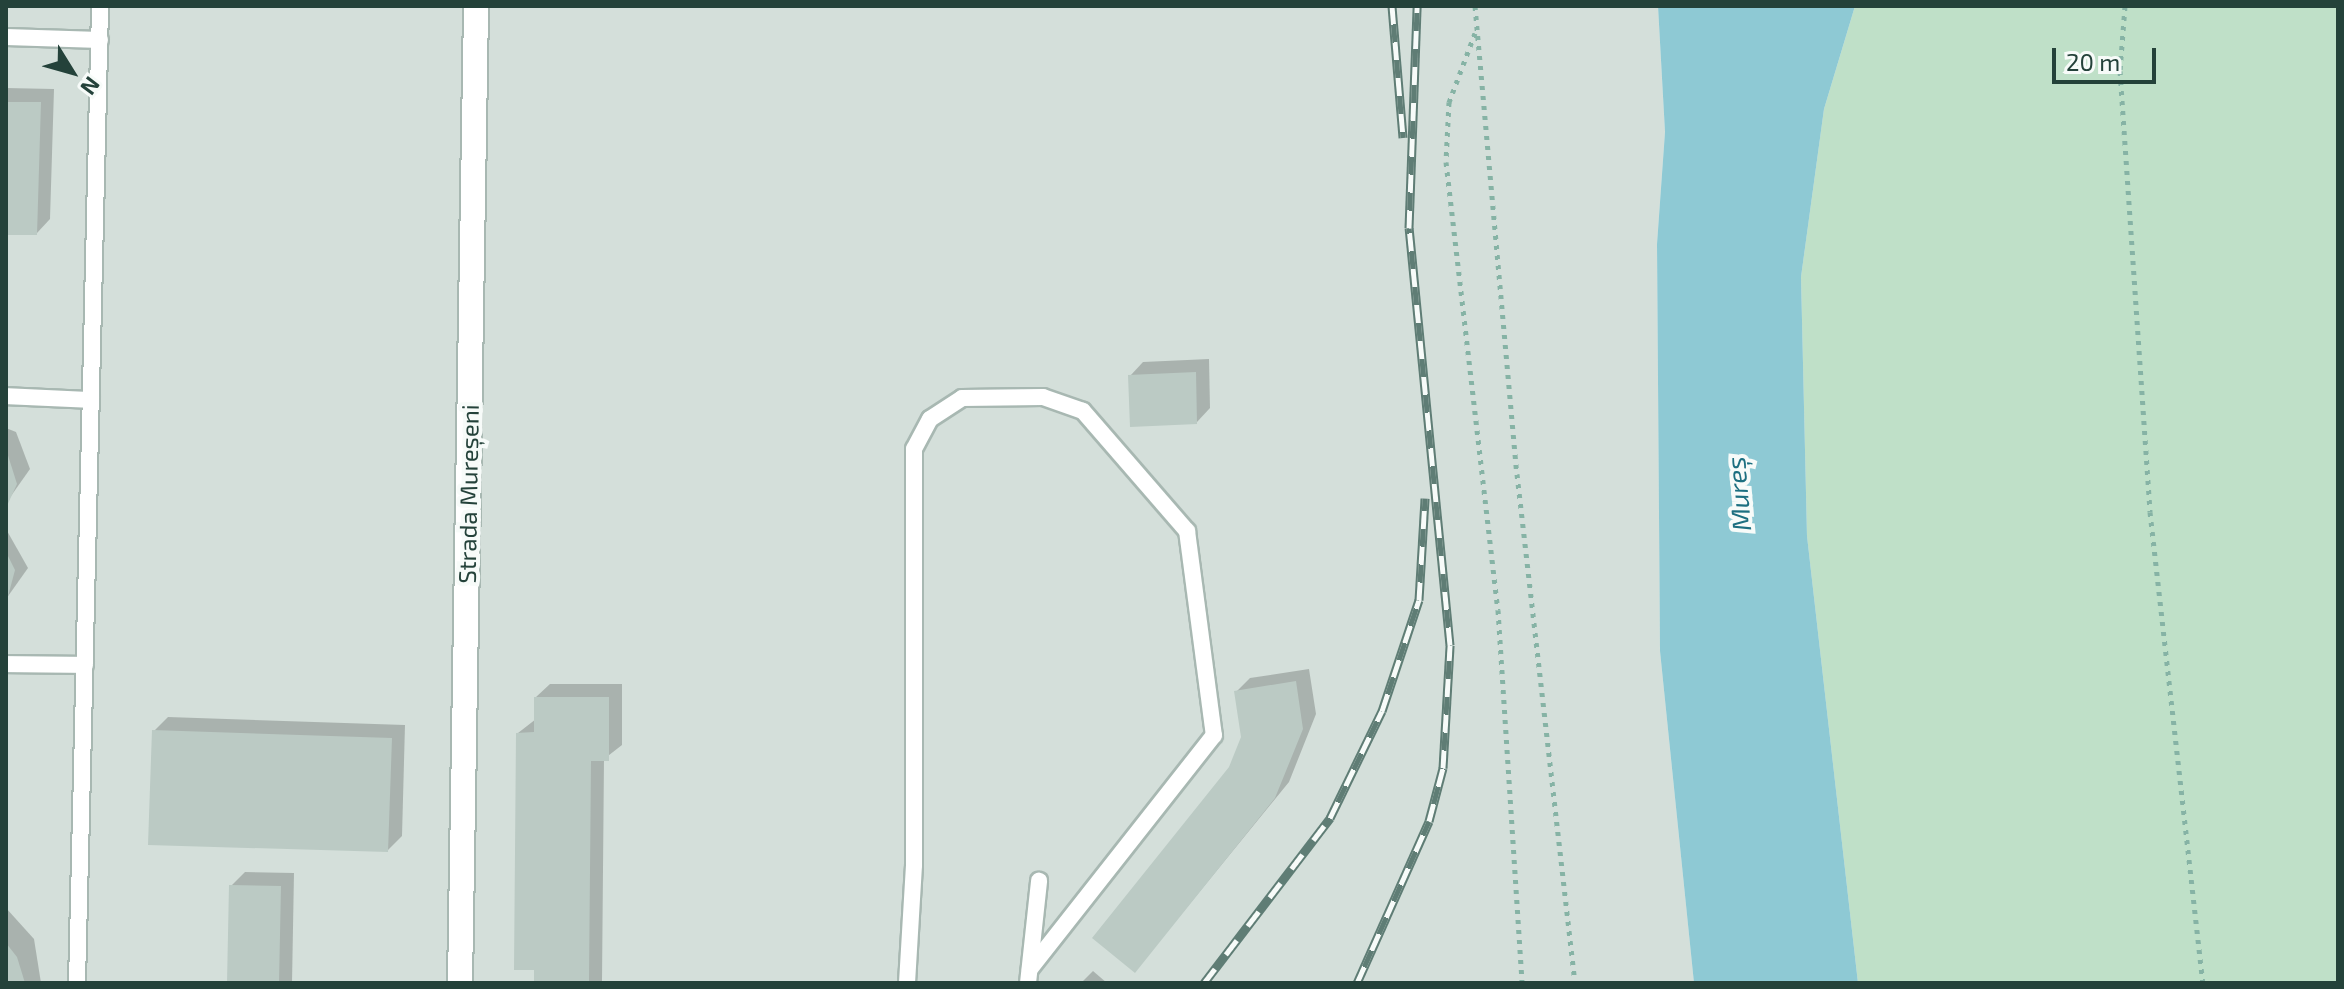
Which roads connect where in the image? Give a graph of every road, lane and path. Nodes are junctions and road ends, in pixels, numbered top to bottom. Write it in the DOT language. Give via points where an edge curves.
graph roads {
  1 [pos="100,6"];
  2 [pos="476,6"];
  3 [pos="1475,6"];
  4 [pos="2125,6"];
  5 [pos="1477,28"];
  6 [pos="6,37"];
  7 [pos="100,40"];
  8 [pos="6,396"];
  9 [pos="91,400"];
  10 [pos="6,664"];
  11 [pos="85,665"];
  12 [pos="1039,881"];
  13 [pos="1029,976"];
  14 [pos="77,983"];
  15 [pos="460,983"];
  16 [pos="907,983"];
  17 [pos="1522,983"];
  18 [pos="1575,983"];
  19 [pos="2203,983"];
  1 -- 7 [label="lane"];
  2 -- 15 [label="street, Strada Mureșeni"];
  3 -- 5 [label="path"];
  4 -- 19 [label="path" via="2120,71 2150,512"];
  5 -- 17 [label="path" via="1449,102 1446,162 1498,610"];
  5 -- 18 [label="path"];
  6 -- 7 [label="lane"];
  7 -- 9 [label="lane"];
  8 -- 9 [label="lane"];
  9 -- 11 [label="lane"];
  10 -- 11 [label="lane"];
  11 -- 14 [label="lane"];
  12 -- 13 [label="lane"];
  13 -- 16 [label="lane" via="1214,735 1187,531 1083,411 1043,397 962,398 930,419 914,449 914,865"];
}
